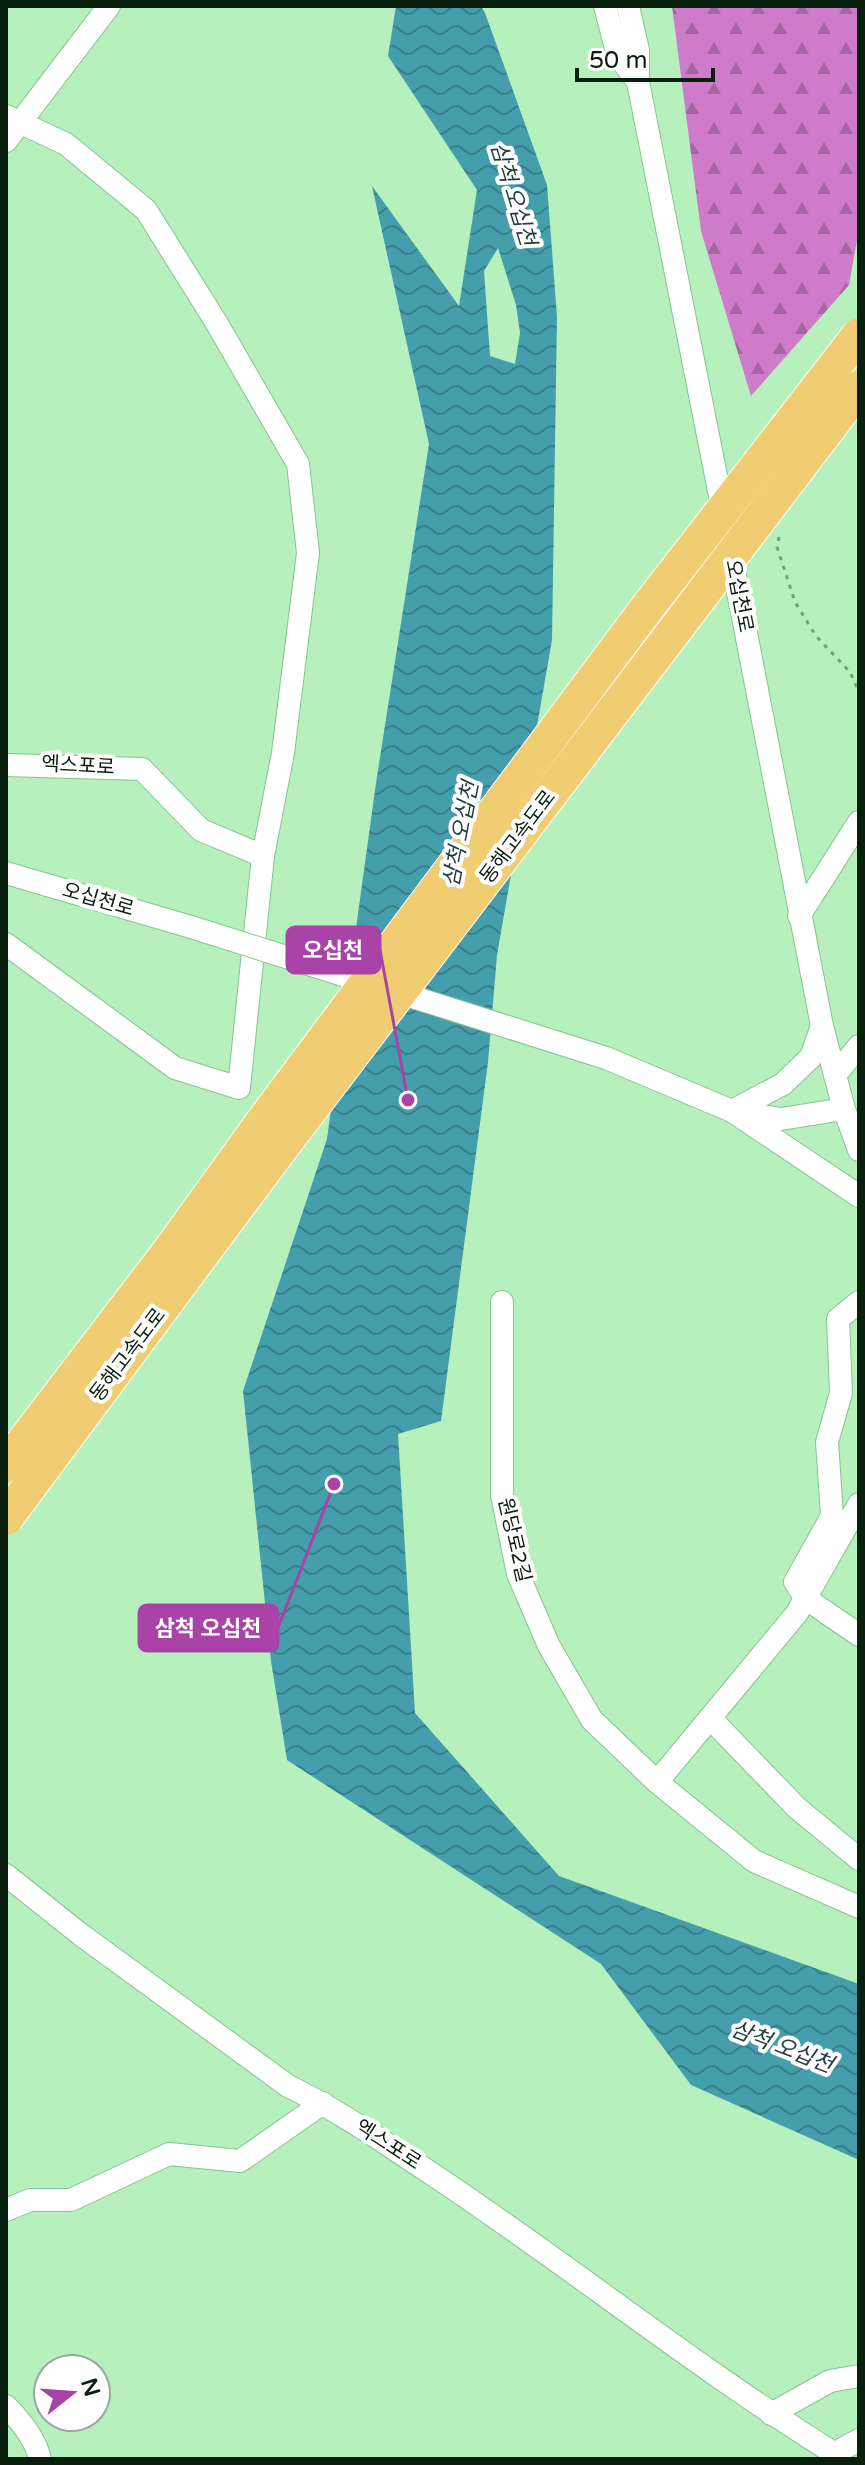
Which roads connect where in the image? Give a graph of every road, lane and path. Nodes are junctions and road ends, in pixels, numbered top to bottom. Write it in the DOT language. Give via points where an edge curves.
graph roads {
  1 [pos="109,6"];
  2 [pos="605,6"];
  3 [pos="628,6"];
  4 [pos="638,82"];
  5 [pos="12,119"];
  6 [pos="6,141"];
  7 [pos="859,335"];
  8 [pos="859,388"];
  9 [pos="780,535"];
  10 [pos="859,692"];
  11 [pos="6,765"];
  12 [pos="859,822"];
  13 [pos="263,856"];
  14 [pos="6,873"];
  15 [pos="799,916"];
  16 [pos="6,944"];
  17 [pos="822,1026"];
  18 [pos="859,1046"];
  19 [pos="859,1059"];
  20 [pos="835,1075"];
  21 [pos="844,1109"];
  22 [pos="732,1111"];
  23 [pos="859,1150"];
  24 [pos="859,1196"];
  25 [pos="502,1302"];
  26 [pos="859,1302"];
  27 [pos="6,1465"];
  28 [pos="857,1512"];
  29 [pos="6,1518"];
  30 [pos="805,1598"];
  31 [pos="859,1635"];
  32 [pos="710,1718"];
  33 [pos="657,1782"];
  34 [pos="859,1859"];
  35 [pos="6,1875"];
  36 [pos="858,1903"];
  37 [pos="323,2103"];
  38 [pos="6,2210"];
  39 [pos="859,2376"];
  40 [pos="6,2406"];
  41 [pos="771,2414"];
  42 [pos="859,2440"];
  43 [pos="836,2457"];
  44 [pos="40,2459"];
  1 -- 5 [label="street" via="42,92"];
  2 -- 4 [label="street, 오십천로" via="618,56"];
  3 -- 4 [label="street, 오십천로" via="638,50"];
  4 -- 15 [label="street, 오십천로"];
  5 -- 6 [label="street"];
  5 -- 13 [label="street" via="66,144 146,210 298,464 308,553 283,753"];
  7 -- 27 [label="highway, 동해고속도로, bridge" via="638,620"];
  8 -- 29 [label="highway, 동해고속도로, bridge"];
  9 -- 10 [label="path" via="777,547 795,602 816,636 850,672"];
  11 -- 13 [label="street, 엑스포로" via="142,769 201,830"];
  12 -- 15 [label="street"];
  13 -- 16 [label="street" via="239,1088 175,1068"];
  14 -- 22 [label="street, 오십천로, bridge" via="606,1058"];
  15 -- 17 [label="street, 오십천로"];
  17 -- 20 [label="street, 오십천로"];
  17 -- 22 [label="street" via="811,1057 783,1084"];
  18 -- 20 [label="street"];
  19 -- 20 [label="street"];
  20 -- 21 [label="street, 오십천로"];
  21 -- 22 [label="street" via="781,1119"];
  21 -- 23 [label="street, 오십천로"];
  22 -- 24 [label="street"];
  25 -- 33 [label="street, 원당로2길" via="502,1495 518,1574 549,1646 592,1720"];
  26 -- 30 [label="street" via="838,1319 841,1393 827,1442 832,1516 795,1582"];
  28 -- 30 [label="street"];
  30 -- 31 [label="street"];
  30 -- 32 [label="street"];
  32 -- 33 [label="street"];
  32 -- 34 [label="street" via="797,1808"];
  33 -- 36 [label="street, 원당로2길" via="754,1861"];
  35 -- 37 [label="street, 엑스포로" via="288,2086"];
  37 -- 38 [label="street" via="240,2161 169,2154 71,2200 30,2200"];
  37 -- 41 [label="street, 엑스포로" via="461,2193"];
  39 -- 41 [label="street" via="830,2381"];
  40 -- 44 [label="street" via="31,2437"];
  41 -- 43 [label="street, 엑스포로"];
  42 -- 43 [label="street"];
}
